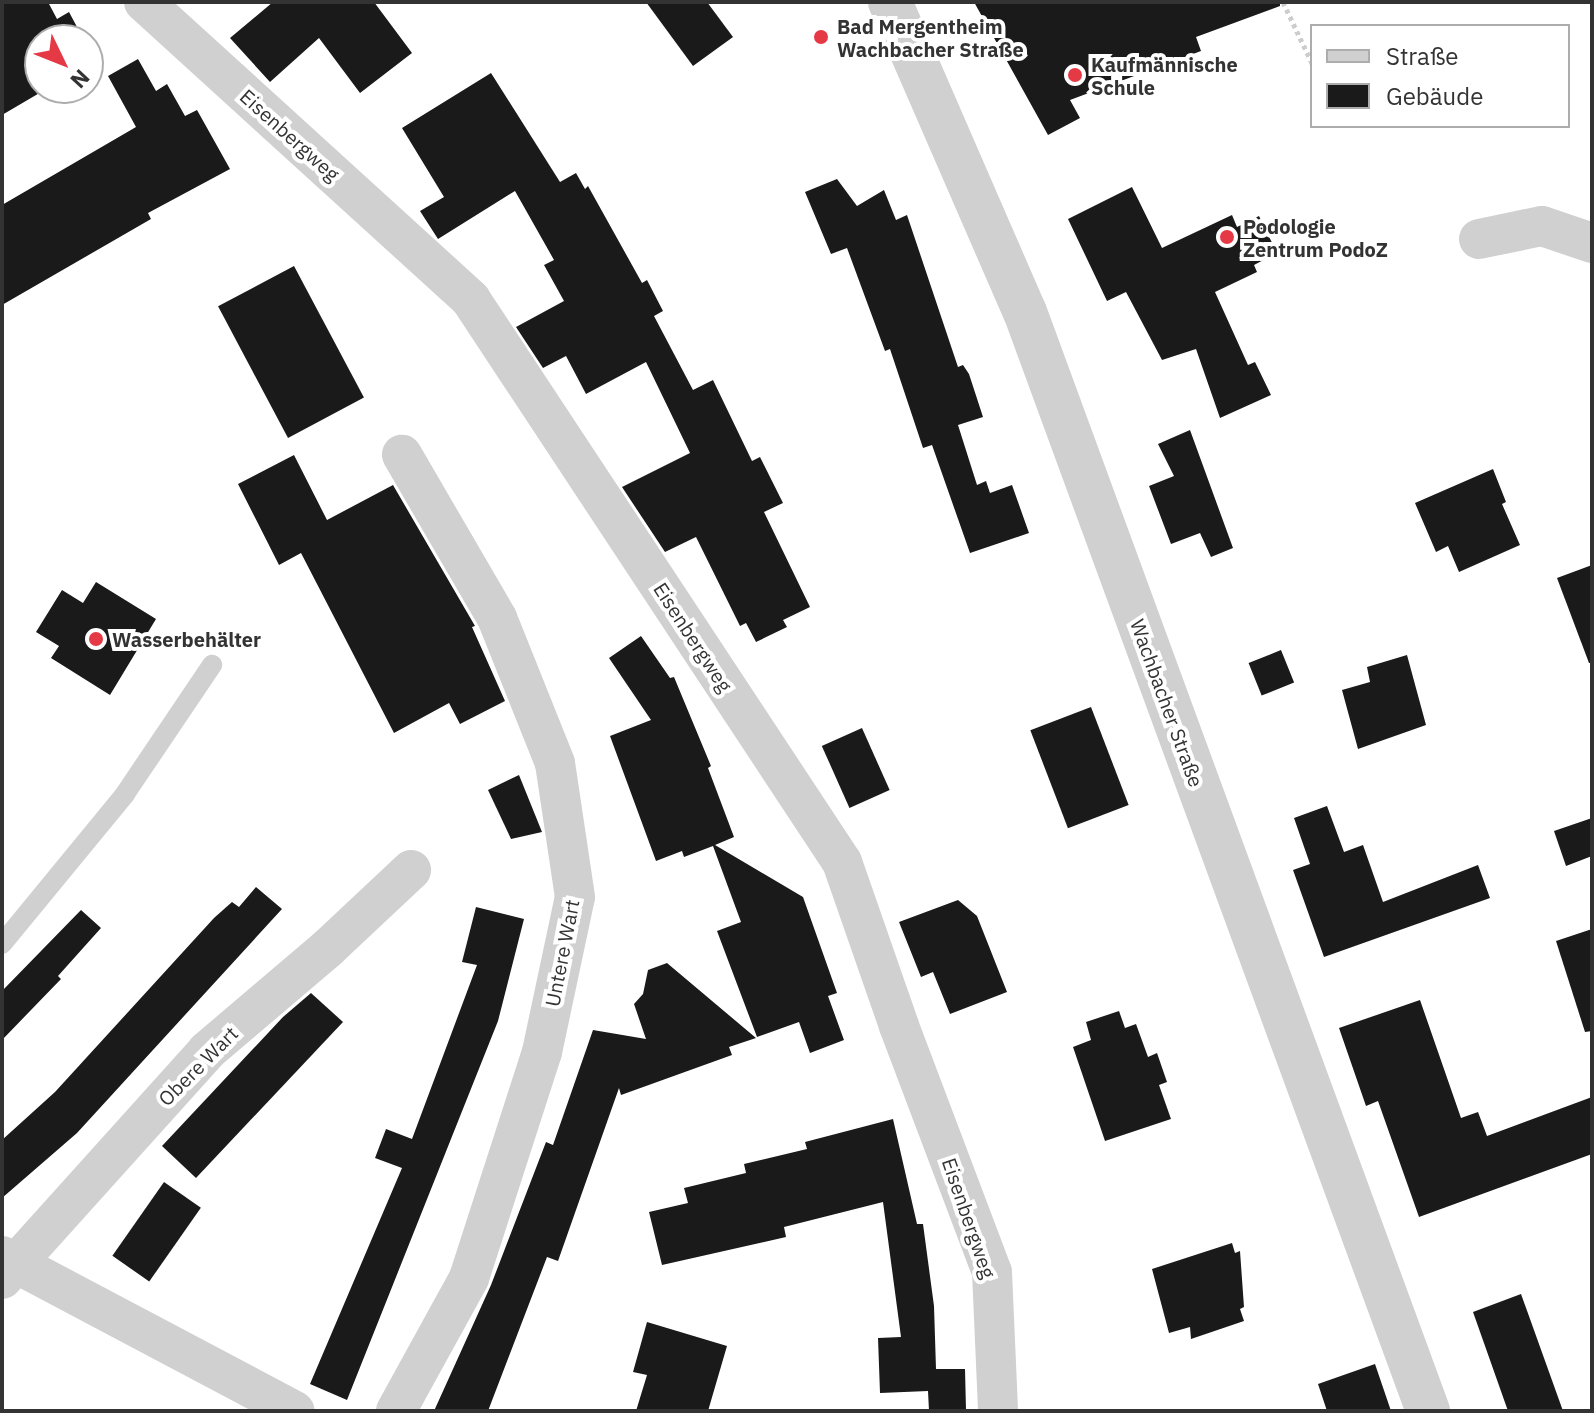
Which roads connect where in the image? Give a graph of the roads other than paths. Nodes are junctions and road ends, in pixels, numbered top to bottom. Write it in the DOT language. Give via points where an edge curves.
graph roads {
  1 [pos="144,2"];
  2 [pos="890,2"];
  3 [pos="1479,239"];
  4 [pos="1592,243"];
  5 [pos="402,455"];
  6 [pos="212,665"];
  7 [pos="411,870"];
  8 [pos="2,944"];
  9 [pos="7,1266"];
  10 [pos="295,1411"];
  11 [pos="396,1411"];
  12 [pos="998,1411"];
  13 [pos="1428,1411"];
  1 -- 12 [label="street, Eisenbergweg" via="471,300 842,862 992,1272"];
  2 -- 13 [label="street, Wachbacher Straße" via="1025,312"];
  3 -- 4 [label="street" via="1542,226"];
  5 -- 11 [label="street, Untere Wart" via="497,618 555,763 575,897 542,1052 469,1278"];
  6 -- 8 [label="lane" via="125,794"];
  7 -- 9 [label="street, Obere Wart" via="207,1051"];
  9 -- 10 [label="street"];
}
